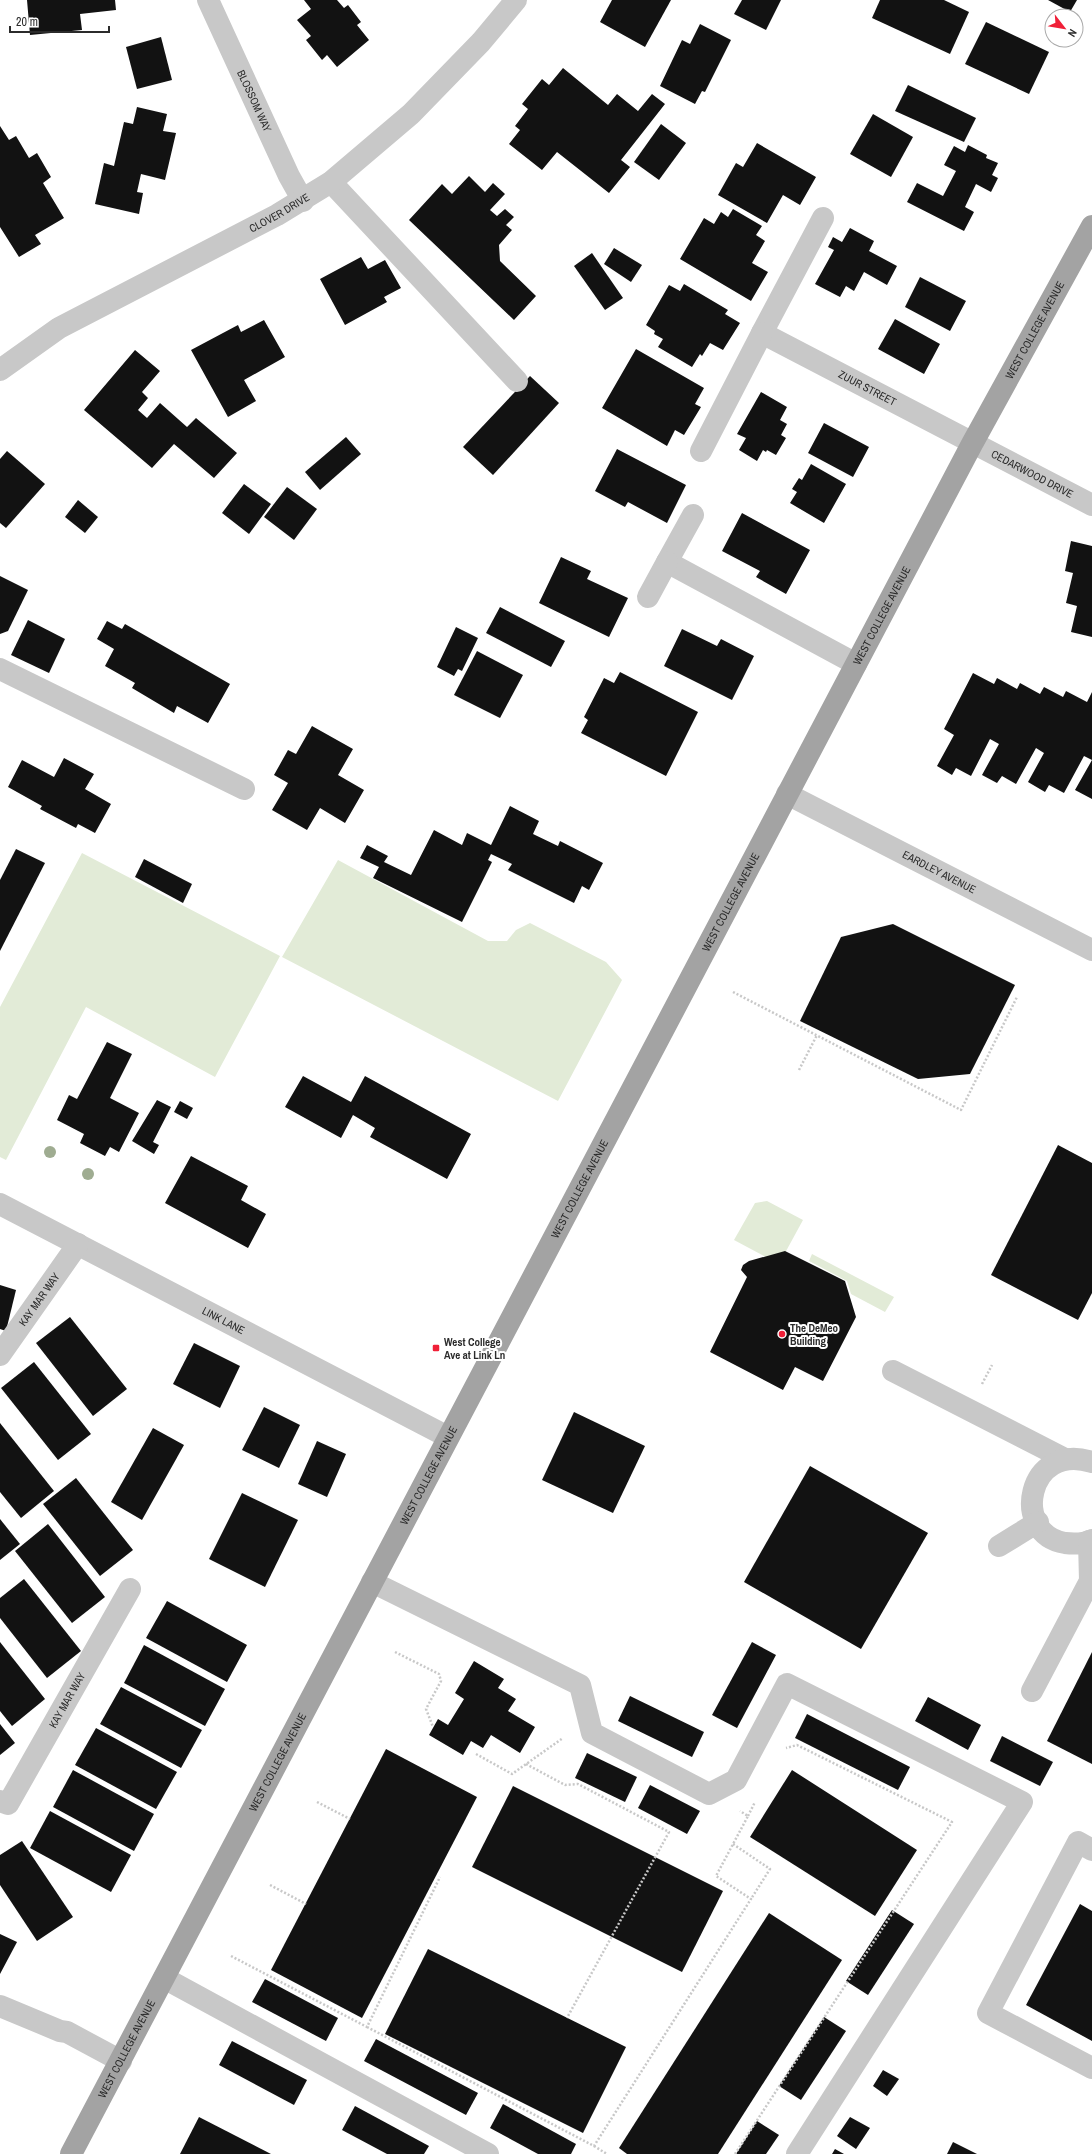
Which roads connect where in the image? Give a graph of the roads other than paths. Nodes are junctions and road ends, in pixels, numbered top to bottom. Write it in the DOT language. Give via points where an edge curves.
graph roads {
  1 [pos="208,0"];
  2 [pos="516,0"];
  3 [pos="331,182"];
  4 [pos="303,201"];
  5 [pos="823,218"];
  6 [pos="1092,226"];
  7 [pos="762,333"];
  8 [pos="0,370"];
  9 [pos="517,381"];
  10 [pos="972,444"];
  11 [pos="701,452"];
  12 [pos="1092,505"];
  13 [pos="693,515"];
  14 [pos="667,562"];
  15 [pos="648,596"];
  16 [pos="856,664"];
  17 [pos="0,669"];
  18 [pos="244,788"];
  19 [pos="787,794"];
  20 [pos="1092,950"];
  21 [pos="0,1204"];
  22 [pos="78,1244"];
  23 [pos="0,1355"];
  24 [pos="893,1371"];
  25 [pos="448,1437"];
  26 [pos="1065,1459"];
  27 [pos="1092,1462"];
  28 [pos="1038,1522"];
  29 [pos="1090,1540"];
  30 [pos="999,1546"];
  31 [pos="372,1582"];
  32 [pos="130,1589"];
  33 [pos="1032,1691"];
  34 [pos="0,1801"];
  35 [pos="1092,1850"];
  36 [pos="164,1978"];
  37 [pos="2,2012"];
  38 [pos="121,2060"];
  39 [pos="1092,2068"];
  40 [pos="71,2154"];
  41 [pos="488,2154"];
  42 [pos="797,2154"];
  1 -- 4 [label="street, BLOSSOM WAY"];
  2 -- 3 [label="street, CLOVER DRIVE" via="481,42 411,114"];
  3 -- 4 [label="street, CLOVER DRIVE"];
  3 -- 9 [label="street"];
  4 -- 8 [label="street, CLOVER DRIVE" via="59,328"];
  5 -- 7 [label="street"];
  6 -- 10 [label="main road, WEST COLLEGE AVENUE"];
  7 -- 10 [label="street, ZUUR STREET"];
  7 -- 11 [label="street"];
  10 -- 12 [label="street, CEDARWOOD DRIVE"];
  10 -- 16 [label="main road, WEST COLLEGE AVENUE"];
  13 -- 14 [label="street"];
  14 -- 15 [label="street"];
  14 -- 16 [label="street"];
  16 -- 19 [label="main road, WEST COLLEGE AVENUE"];
  17 -- 18 [label="street"];
  19 -- 20 [label="street, EARDLEY AVENUE"];
  19 -- 25 [label="main road, WEST COLLEGE AVENUE"];
  21 -- 22 [label="street, LINK LANE"];
  22 -- 23 [label="street, KAY MAR WAY"];
  22 -- 25 [label="street, LINK LANE"];
  24 -- 26 [label="street"];
  25 -- 31 [label="main road, WEST COLLEGE AVENUE"];
  26 -- 27 [label="street" via="1080,1458"];
  26 -- 28 [label="street" via="1051,1464 1040,1475 1034,1488 1031,1502"];
  28 -- 29 [label="street" via="1050,1536 1062,1542 1076,1544"];
  28 -- 30 [label="street"];
  29 -- 33 [label="street" via="1090,1581"];
  31 -- 36 [label="main road, WEST COLLEGE AVENUE"];
  31 -- 42 [label="street" via="580,1685 592,1733 710,1794 736,1780 787,1684 1022,1802"];
  32 -- 34 [label="street, KAY MAR WAY" via="8,1804"];
  35 -- 39 [label="street" via="1078,1842 988,2013"];
  36 -- 38 [label="main road, WEST COLLEGE AVENUE"];
  36 -- 41 [label="street"];
  37 -- 38 [label="street" via="67,2032"];
  38 -- 40 [label="main road, WEST COLLEGE AVENUE"];
}
